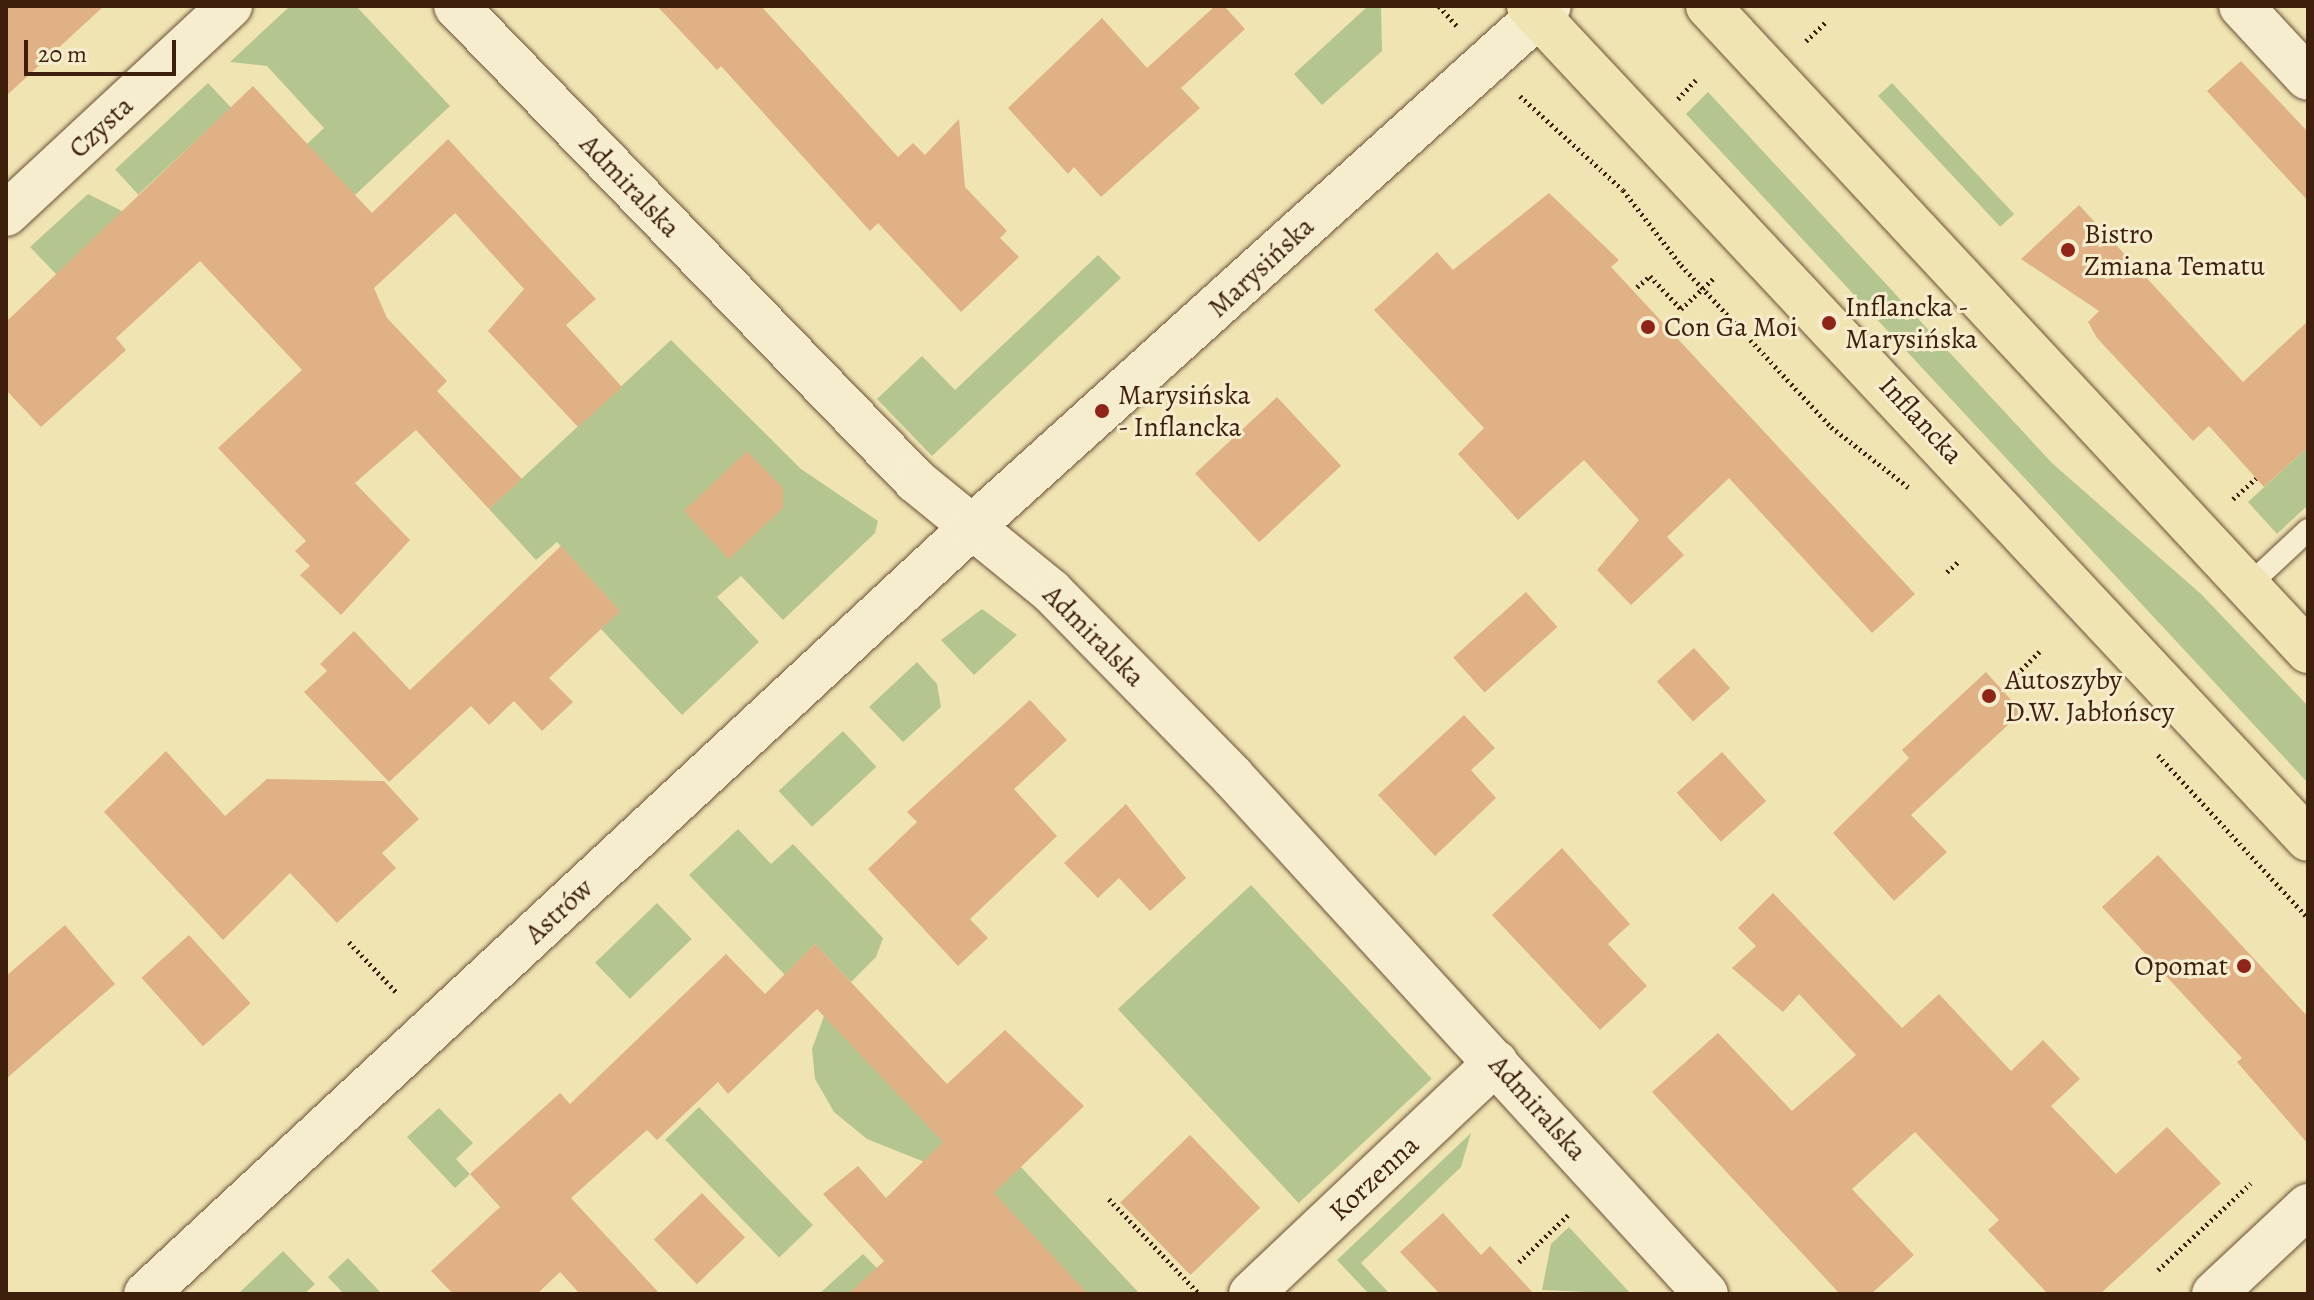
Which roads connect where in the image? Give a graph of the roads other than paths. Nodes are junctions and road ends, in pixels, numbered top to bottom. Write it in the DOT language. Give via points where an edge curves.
graph roads {
  1 [pos="230,6"];
  2 [pos="456,6"];
  3 [pos="1708,6"];
  4 [pos="2241,6"];
  5 [pos="1539,9"];
  6 [pos="2308,78"];
  7 [pos="6,214"];
  8 [pos="972,527"];
  9 [pos="2308,530"];
  10 [pos="2248,586"];
  11 [pos="2308,651"];
  12 [pos="2308,839"];
  13 [pos="1496,1062"];
  14 [pos="2308,1206"];
  15 [pos="146,1294"];
  16 [pos="1251,1294"];
  17 [pos="1706,1294"];
  18 [pos="2214,1294"];
  1 -- 7 [label="street, Czysta"];
  2 -- 8 [label="street, Admiralska" via="916,481"];
  3 -- 10 [label="main road"];
  4 -- 6 [label="street"];
  5 -- 8 [label="street, Marysińska"];
  5 -- 12 [label="main road, Inflancka"];
  8 -- 13 [label="street, Admiralska" via="1051,591"];
  8 -- 15 [label="street, Astrów"];
  9 -- 10 [label="lane"];
  10 -- 11 [label="main road"];
  13 -- 16 [label="street, Korzenna"];
  13 -- 17 [label="street, Admiralska"];
  14 -- 18 [label="street"];
}
